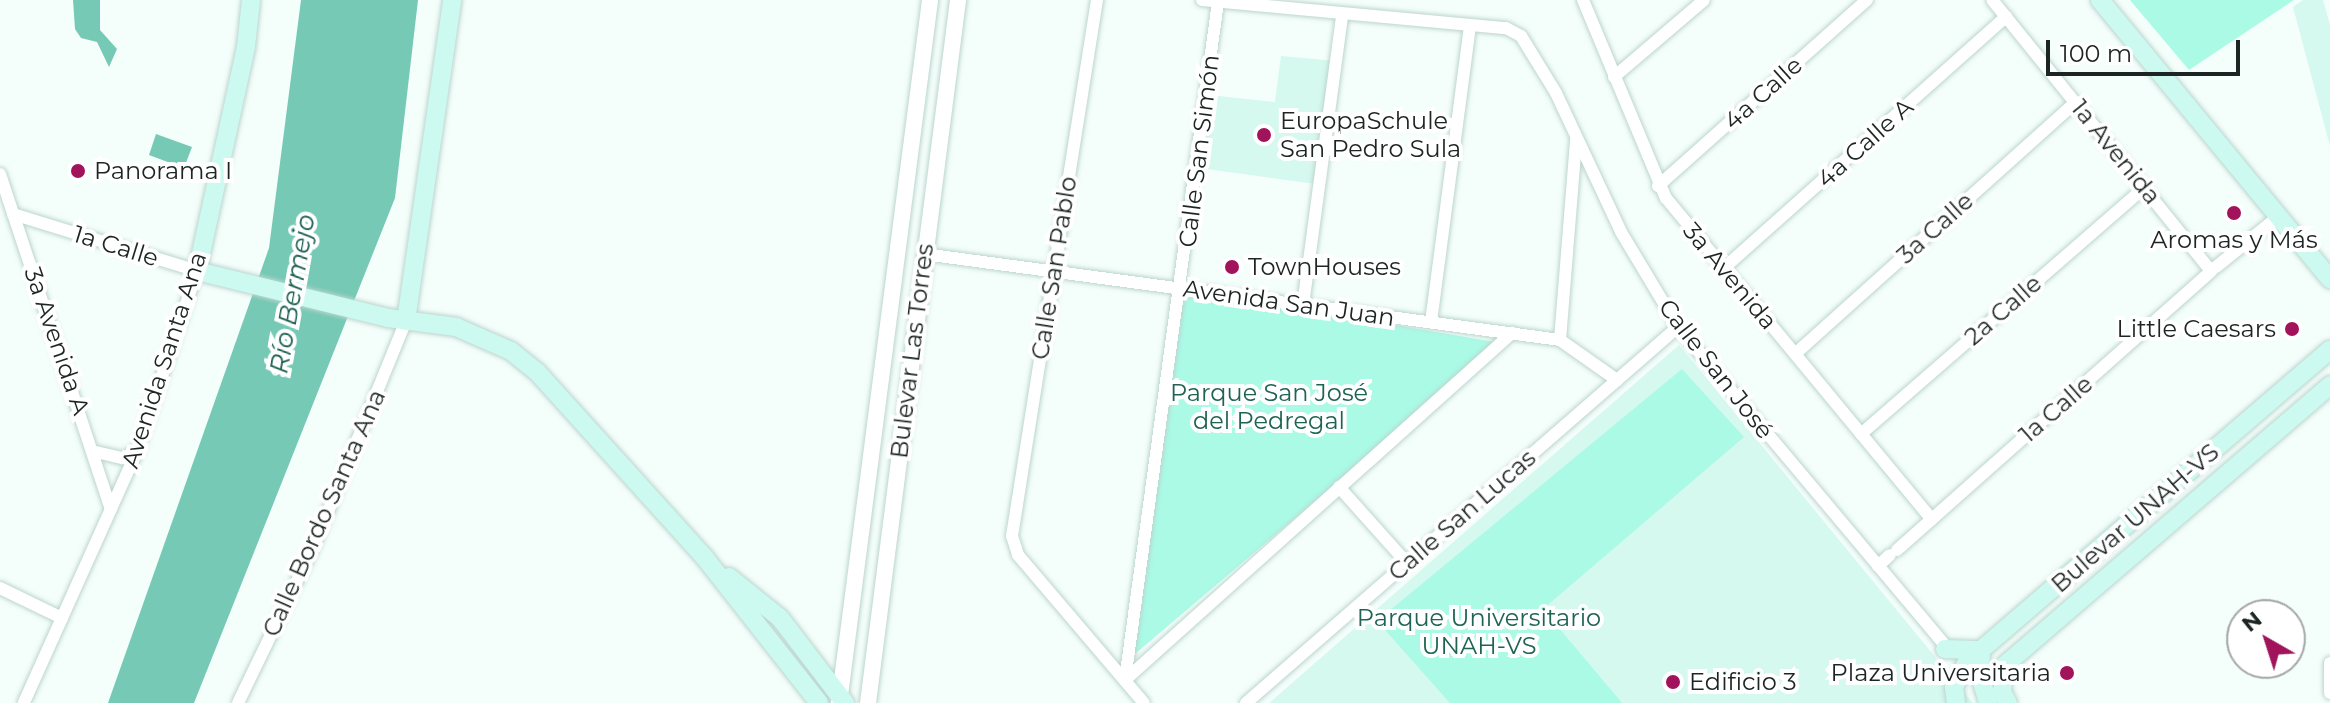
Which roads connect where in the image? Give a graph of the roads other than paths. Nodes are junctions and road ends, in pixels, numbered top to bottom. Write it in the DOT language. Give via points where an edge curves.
graph roads {
  1 [pos="251,0"];
  2 [pos="452,0"];
  3 [pos="930,0"];
  4 [pos="958,0"];
  5 [pos="1097,0"];
  6 [pos="1202,0"];
  7 [pos="1583,0"];
  8 [pos="1704,0"];
  9 [pos="1867,0"];
  10 [pos="1992,0"];
  11 [pos="2100,0"];
  12 [pos="1218,2"];
  13 [pos="1342,15"];
  14 [pos="2006,17"];
  15 [pos="1470,27"];
  16 [pos="1614,77"];
  17 [pos="2076,102"];
  18 [pos="1576,138"];
  19 [pos="0,174"];
  20 [pos="1658,186"];
  21 [pos="2145,187"];
  22 [pos="13,214"];
  23 [pos="2278,217"];
  24 [pos="924,254"];
  25 [pos="2213,267"];
  26 [pos="1724,268"];
  27 [pos="197,271"];
  28 [pos="1053,272"];
  29 [pos="2330,279"];
  30 [pos="1182,289"];
  31 [pos="1303,305"];
  32 [pos="406,321"];
  33 [pos="1431,322"];
  34 [pos="1678,327"];
  35 [pos="1512,333"];
  36 [pos="1560,340"];
  37 [pos="2330,350"];
  38 [pos="1795,354"];
  39 [pos="1617,380"];
  40 [pos="2330,385"];
  41 [pos="1861,434"];
  42 [pos="137,451"];
  43 [pos="96,452"];
  44 [pos="1339,487"];
  45 [pos="111,509"];
  46 [pos="1932,519"];
  47 [pos="705,558"];
  48 [pos="1407,563"];
  49 [pos="1878,566"];
  50 [pos="0,588"];
  51 [pos="62,618"];
  52 [pos="1945,649"];
  53 [pos="1974,656"];
  54 [pos="2330,663"];
  55 [pos="1125,680"];
  56 [pos="2330,693"];
  57 [pos="841,701"];
  58 [pos="24,703"];
  59 [pos="238,703"];
  60 [pos="819,703"];
  61 [pos="868,703"];
  62 [pos="1144,703"];
  63 [pos="1246,703"];
  64 [pos="1956,703"];
  65 [pos="1988,703"];
  66 [pos="2008,703"];
  1 -- 27 [label="main road, Avenida Santa Ana" via="246,47"];
  2 -- 32 [label="main road"];
  3 -- 57 [label="street, Bulevar Las Torres"];
  4 -- 24 [label="street, Bulevar Las Torres"];
  5 -- 28 [label="street, Calle San Pablo"];
  6 -- 12 [label="street"];
  7 -- 16 [label="street, 3a Avenida"];
  8 -- 16 [label="street"];
  9 -- 20 [label="street, 4a Calle"];
  10 -- 14 [label="street, 1a Avenida"];
  11 -- 23 [label="main road"];
  12 -- 13 [label="street"];
  12 -- 30 [label="street, Calle San Simón"];
  13 -- 15 [label="street"];
  13 -- 31 [label="street"];
  14 -- 17 [label="street, 1a Avenida"];
  14 -- 26 [label="street, 4a Calle A"];
  15 -- 18 [label="street, Calle San José" via="1506,28 1521,36"];
  15 -- 33 [label="street"];
  16 -- 20 [label="street, 3a Avenida"];
  17 -- 21 [label="street, 1a Avenida"];
  17 -- 38 [label="street, 3a Calle"];
  18 -- 34 [label="street, Calle San José" via="1621,232"];
  18 -- 36 [label="street"];
  19 -- 22 [label="street, 3a Avenida A"];
  20 -- 26 [label="street, 3a Avenida"];
  21 -- 25 [label="street, 1a Avenida"];
  21 -- 41 [label="street, 2a Calle"];
  22 -- 27 [label="street, 1a Calle"];
  22 -- 43 [label="street, 3a Avenida A"];
  23 -- 25 [label="street, 1a Calle"];
  23 -- 29 [label="main road"];
  24 -- 28 [label="street, Avenida San Juan"];
  24 -- 61 [label="street, Bulevar Las Torres"];
  25 -- 46 [label="street, 1a Calle"];
  26 -- 38 [label="street, 3a Avenida"];
  27 -- 32 [label="main road, 1a Calle"];
  27 -- 42 [label="street, Avenida Santa Ana"];
  28 -- 30 [label="street, Avenida San Juan"];
  28 -- 55 [label="street, Calle San Pablo" via="1012,536 1018,555"];
  30 -- 31 [label="street, Avenida San Juan"];
  30 -- 55 [label="street, Calle San Simón"];
  31 -- 33 [label="street, Avenida San Juan"];
  32 -- 47 [label="main road, 1a Calle" via="456,327 511,351 538,373"];
  32 -- 59 [label="street, Calle Bordo Santa Ana" via="314,546"];
  33 -- 35 [label="street, Avenida San Juan"];
  34 -- 39 [label="street, Calle San Lucas"];
  34 -- 49 [label="street, Calle San José"];
  35 -- 36 [label="street, Avenida San Juan"];
  35 -- 44 [label="street"];
  36 -- 39 [label="street, Avenida San Juan"];
  37 -- 53 [label="main road, Bulevar UNAH-VS"];
  38 -- 41 [label="street, 3a Avenida"];
  39 -- 48 [label="street, Calle San Lucas"];
  40 -- 66 [label="main road, Bulevar UNAH-VS" via="2005,665 2002,692"];
  41 -- 46 [label="street, 3a Avenida"];
  42 -- 43 [label="street" via="123,458"];
  42 -- 45 [label="street, Avenida Santa Ana"];
  43 -- 45 [label="street, 3a Avenida A"];
  44 -- 48 [label="street"];
  44 -- 55 [label="street"];
  45 -- 51 [label="street, Avenida Santa Ana"];
  46 -- 49 [label="street, 1a Calle"];
  47 -- 57 [label="main road" via="780,618"];
  47 -- 60 [label="main road"];
  48 -- 63 [label="street, Calle San Lucas"];
  49 -- 52 [label="street, Calle San José"];
  50 -- 51 [label="street"];
  51 -- 58 [label="street, Avenida Santa Ana"];
  52 -- 53 [label="main road"];
  53 -- 64 [label="main road" via="1954,687"];
  53 -- 65 [label="main road"];
  54 -- 56 [label="street"];
  55 -- 62 [label="street"];
}
